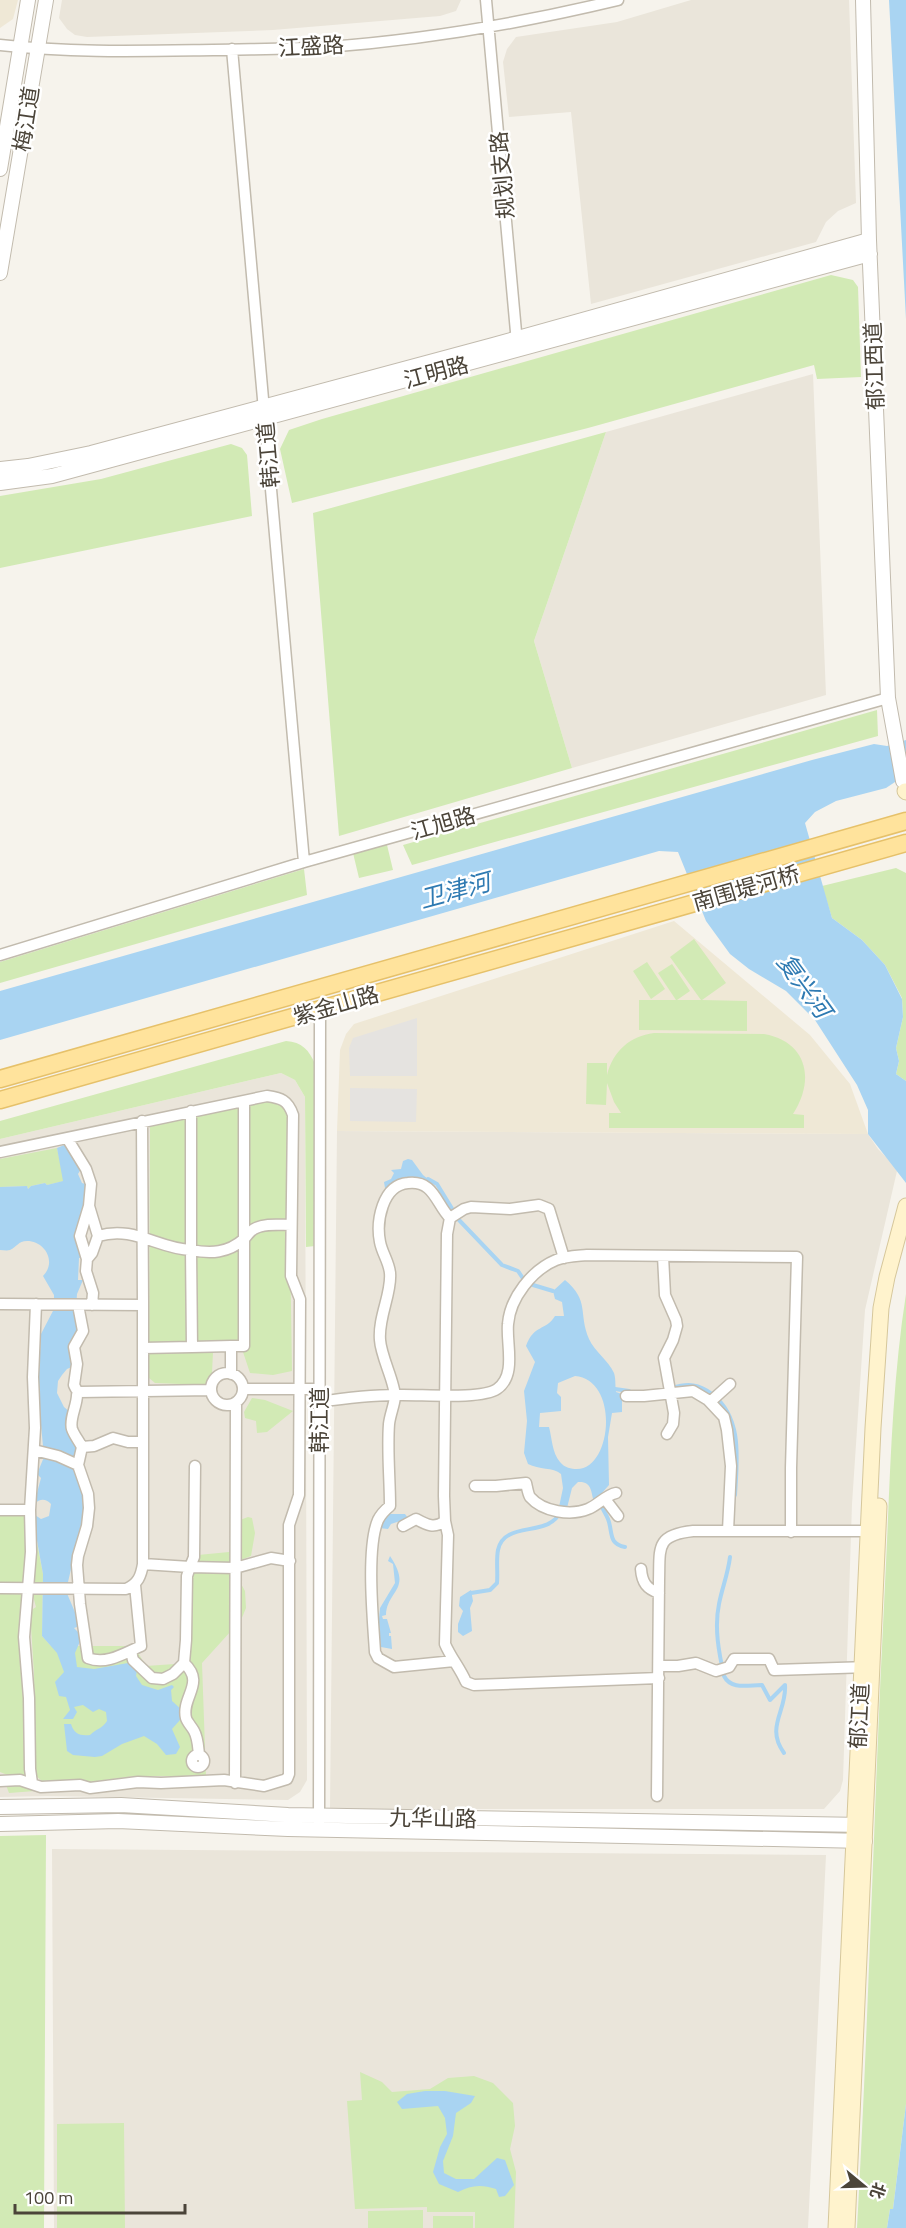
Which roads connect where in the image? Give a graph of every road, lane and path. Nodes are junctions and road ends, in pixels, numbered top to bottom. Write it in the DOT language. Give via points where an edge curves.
graph roads {
  1 [pos="28,0"];
  2 [pos="46,0"];
  3 [pos="486,0"];
  4 [pos="618,0"];
  5 [pos="863,0"];
  6 [pos="488,27"];
  7 [pos="0,45"];
  8 [pos="20,47"];
  9 [pos="37,49"];
  10 [pos="232,49"];
  11 [pos="0,169"];
  12 [pos="869,240"];
  13 [pos="870,254"];
  14 [pos="0,273"];
  15 [pos="517,344"];
  16 [pos="265,412"];
  17 [pos="0,469"];
  18 [pos="0,483"];
  19 [pos="888,698"];
  20 [pos="905,789"];
  21 [pos="906,822"];
  22 [pos="906,843"];
  23 [pos="304,862"];
  24 [pos="666,890"];
  25 [pos="671,909"];
  26 [pos="0,955"];
  27 [pos="320,1010"];
  28 [pos="0,1079"];
  29 [pos="0,1100"];
  30 [pos="244,1102"];
  31 [pos="191,1111"];
  32 [pos="142,1121"];
  33 [pos="68,1138"];
  34 [pos="0,1152"];
  35 [pos="89,1206"];
  36 [pos="906,1206"];
  37 [pos="454,1215"];
  38 [pos="291,1225"];
  39 [pos="98,1236"];
  40 [pos="142,1236"];
  41 [pos="243,1239"];
  42 [pos="906,1242"];
  43 [pos="191,1251"];
  44 [pos="663,1256"];
  45 [pos="564,1258"];
  46 [pos="87,1259"];
  47 [pos="0,1304"];
  48 [pos="36,1304"];
  49 [pos="78,1305"];
  50 [pos="92,1305"];
  51 [pos="143,1305"];
  52 [pos="886,1308"];
  53 [pos="231,1346"];
  54 [pos="192,1347"];
  55 [pos="143,1348"];
  56 [pos="231,1374"];
  57 [pos="730,1384"];
  58 [pos="243,1389"];
  59 [pos="299,1389"];
  60 [pos="319,1389"];
  61 [pos="671,1389"];
  62 [pos="211,1390"];
  63 [pos="143,1391"];
  64 [pos="77,1392"];
  65 [pos="395,1395"];
  66 [pos="446,1395"];
  67 [pos="626,1396"];
  68 [pos="319,1402"];
  69 [pos="710,1402"];
  70 [pos="236,1403"];
  71 [pos="667,1434"];
  72 [pos="143,1442"];
  73 [pos="82,1447"];
  74 [pos="34,1450"];
  75 [pos="78,1465"];
  76 [pos="195,1466"];
  77 [pos="475,1486"];
  78 [pos="616,1493"];
  79 [pos="602,1502"];
  80 [pos="0,1510"];
  81 [pos="30,1510"];
  82 [pos="618,1516"];
  83 [pos="445,1521"];
  84 [pos="407,1523"];
  85 [pos="728,1531"];
  86 [pos="873,1531"];
  87 [pos="791,1532"];
  88 [pos="290,1561"];
  89 [pos="143,1564"];
  90 [pos="190,1567"];
  91 [pos="234,1568"];
  92 [pos="641,1569"];
  93 [pos="135,1585"];
  94 [pos="0,1588"];
  95 [pos="28,1588"];
  96 [pos="74,1588"];
  97 [pos="659,1593"];
  98 [pos="131,1650"];
  99 [pos="454,1661"];
  100 [pos="184,1663"];
  101 [pos="659,1666"];
  102 [pos="867,1667"];
  103 [pos="659,1678"];
  104 [pos="0,1781"];
  105 [pos="199,1781"];
  106 [pos="32,1783"];
  107 [pos="235,1783"];
  108 [pos="657,1796"];
  109 [pos="0,1807"];
  110 [pos="320,1823"];
  111 [pos="0,1824"];
  112 [pos="860,1825"];
  113 [pos="859,1841"];
  114 [pos="836,2228"];
  115 [pos="847,2228"];
  1 -- 8 [label="street, 梅江道"];
  2 -- 9 [label="street, 梅江道"];
  3 -- 6 [label="street, 规划支路"];
  4 -- 6 [label="street, 江盛路"];
  5 -- 12 [label="street, 郁江西道"];
  6 -- 10 [label="street, 江盛路" via="326,47"];
  6 -- 15 [label="street, 规划支路"];
  7 -- 8 [label="street, 江盛路"];
  8 -- 9 [label="street, 江盛路"];
  8 -- 11 [label="street, 梅江道"];
  9 -- 10 [label="street, 江盛路"];
  9 -- 14 [label="street, 梅江道"];
  10 -- 16 [label="street, 韩江道"];
  12 -- 13 [label="street, 郁江西道"];
  12 -- 15 [label="street, 江明路"];
  13 -- 15 [label="street, 江明路"];
  13 -- 19 [label="street, 郁江西道"];
  15 -- 16 [label="street, 江明路"];
  16 -- 17 [label="street, 江明路" via="91,453"];
  16 -- 18 [label="street, 江明路" via="52,476"];
  16 -- 23 [label="street, 韩江道"];
  19 -- 20 [label="street, 郁江西道"];
  19 -- 23 [label="street, 江旭路"];
  21 -- 24 [label="main road, 南围堤河桥"];
  22 -- 25 [label="main road, 南围堤河桥"];
  23 -- 26 [label="street, 江旭路"];
  24 -- 28 [label="main road, 紫金山路"];
  25 -- 27 [label="main road, 紫金山路"];
  27 -- 29 [label="main road, 紫金山路"];
  27 -- 60 [label="street, 韩江道"];
  30 -- 31 [label="street"];
  30 -- 38 [label="street" via="267,1096 284,1099 291,1106"];
  30 -- 41 [label="street"];
  31 -- 32 [label="street"];
  31 -- 43 [label="street"];
  32 -- 33 [label="street"];
  32 -- 40 [label="street"];
  33 -- 34 [label="street"];
  33 -- 35 [label="street" via="91,1184"];
  35 -- 39 [label="street"];
  35 -- 46 [label="street" via="80,1236"];
  36 -- 52 [label="main road, 郁江道" via="887,1276"];
  37 -- 45 [label="street" via="471,1206 510,1209 539,1205 549,1209"];
  37 -- 65 [label="street" via="430,1188 407,1182 384,1202 380,1244 390,1281 381,1315 380,1340"];
  37 -- 66 [label="street" via="447,1234"];
  38 -- 41 [label="street" via="253,1229"];
  38 -- 59 [label="street" via="291,1276 300,1299"];
  39 -- 40 [label="street"];
  39 -- 46 [label="street"];
  40 -- 43 [label="street"];
  40 -- 51 [label="street"];
  41 -- 43 [label="street" via="229,1250"];
  41 -- 53 [label="street" via="244,1346"];
  42 -- 52 [label="main road, 郁江道"];
  43 -- 54 [label="street"];
  44 -- 45 [label="street"];
  44 -- 61 [label="street" via="665,1295 677,1326 664,1358"];
  44 -- 87 [label="street" via="797,1257"];
  45 -- 66 [label="street" via="542,1268 527,1282 513,1306 508,1323 505,1382 493,1392 481,1395"];
  46 -- 50 [label="street"];
  47 -- 48 [label="street"];
  48 -- 49 [label="street"];
  48 -- 74 [label="street"];
  49 -- 50 [label="street"];
  49 -- 64 [label="street" via="83,1330 75,1347"];
  50 -- 51 [label="street"];
  51 -- 55 [label="street"];
  52 -- 86 [label="main road, 郁江道" via="884,1394"];
  53 -- 54 [label="street"];
  53 -- 56 [label="street"];
  54 -- 55 [label="street"];
  55 -- 63 [label="street"];
  56 -- 58 [label="street" via="239,1379"];
  56 -- 62 [label="street" via="216,1377"];
  57 -- 69 [label="street"];
  58 -- 59 [label="street"];
  58 -- 70 [label="street"];
  59 -- 60 [label="street"];
  59 -- 88 [label="street" via="299,1495 289,1525"];
  60 -- 68 [label="street, 韩江道"];
  61 -- 67 [label="street"];
  61 -- 69 [label="street" via="693,1391"];
  61 -- 71 [label="street" via="674,1419"];
  62 -- 63 [label="street"];
  62 -- 70 [label="street" via="220,1404"];
  63 -- 64 [label="street"];
  63 -- 72 [label="street"];
  64 -- 73 [label="street" via="71,1425"];
  65 -- 66 [label="street"];
  65 -- 68 [label="street"];
  65 -- 99 [label="street" via="389,1422 390,1506 378,1521 374,1543 375,1652 394,1667"];
  66 -- 83 [label="street"];
  68 -- 110 [label="street, 韩江道"];
  69 -- 85 [label="street" via="724,1417 728,1430"];
  70 -- 91 [label="street"];
  72 -- 73 [label="street" via="113,1438"];
  72 -- 89 [label="street"];
  73 -- 75 [label="street"];
  74 -- 75 [label="street"];
  74 -- 81 [label="street"];
  75 -- 96 [label="street" via="89,1508"];
  76 -- 90 [label="street" via="194,1557"];
  77 -- 79 [label="street" via="526,1483 530,1496 544,1506 575,1514"];
  78 -- 79 [label="street"];
  79 -- 82 [label="street"];
  80 -- 81 [label="street"];
  81 -- 95 [label="street"];
  83 -- 84 [label="street" via="438,1526 417,1519"];
  83 -- 99 [label="street" via="445,1644"];
  85 -- 87 [label="street"];
  85 -- 97 [label="street" via="678,1532 664,1540"];
  86 -- 87 [label="street"];
  86 -- 102 [label="main road, 郁江道"];
  88 -- 91 [label="street" via="271,1558"];
  88 -- 107 [label="street" via="289,1774 287,1779 264,1786"];
  89 -- 90 [label="street"];
  89 -- 93 [label="street"];
  90 -- 91 [label="street"];
  90 -- 100 [label="street"];
  91 -- 107 [label="street"];
  92 -- 97 [label="street" via="644,1583"];
  93 -- 96 [label="street" via="126,1589"];
  93 -- 98 [label="street" via="141,1646"];
  94 -- 95 [label="street"];
  95 -- 96 [label="street"];
  95 -- 106 [label="street" via="24,1637"];
  96 -- 98 [label="street" via="88,1659 98,1662"];
  97 -- 101 [label="street"];
  98 -- 100 [label="street" via="133,1660 152,1678 174,1674"];
  99 -- 103 [label="street" via="466,1682 474,1685"];
  100 -- 105 [label="street" via="193,1676 186,1718 196,1736 199,1755 204,1758 198,1767"];
  101 -- 102 [label="street" via="696,1663 721,1671 734,1659 770,1659 774,1670"];
  101 -- 103 [label="street"];
  102 -- 112 [label="main road, 郁江道"];
  103 -- 108 [label="street"];
  104 -- 106 [label="street"];
  105 -- 106 [label="street" via="90,1788 41,1788"];
  105 -- 107 [label="street"];
  109 -- 110 [label="street, 九华山路" via="121,1805"];
  110 -- 111 [label="street, 九华山路"];
  110 -- 112 [label="street, 九华山路"];
  110 -- 113 [label="street, 九华山路"];
  112 -- 113 [label="main road, 郁江道"];
  113 -- 114 [label="main road, 郁江道"];
  113 -- 115 [label="main road, 郁江道"];
}
